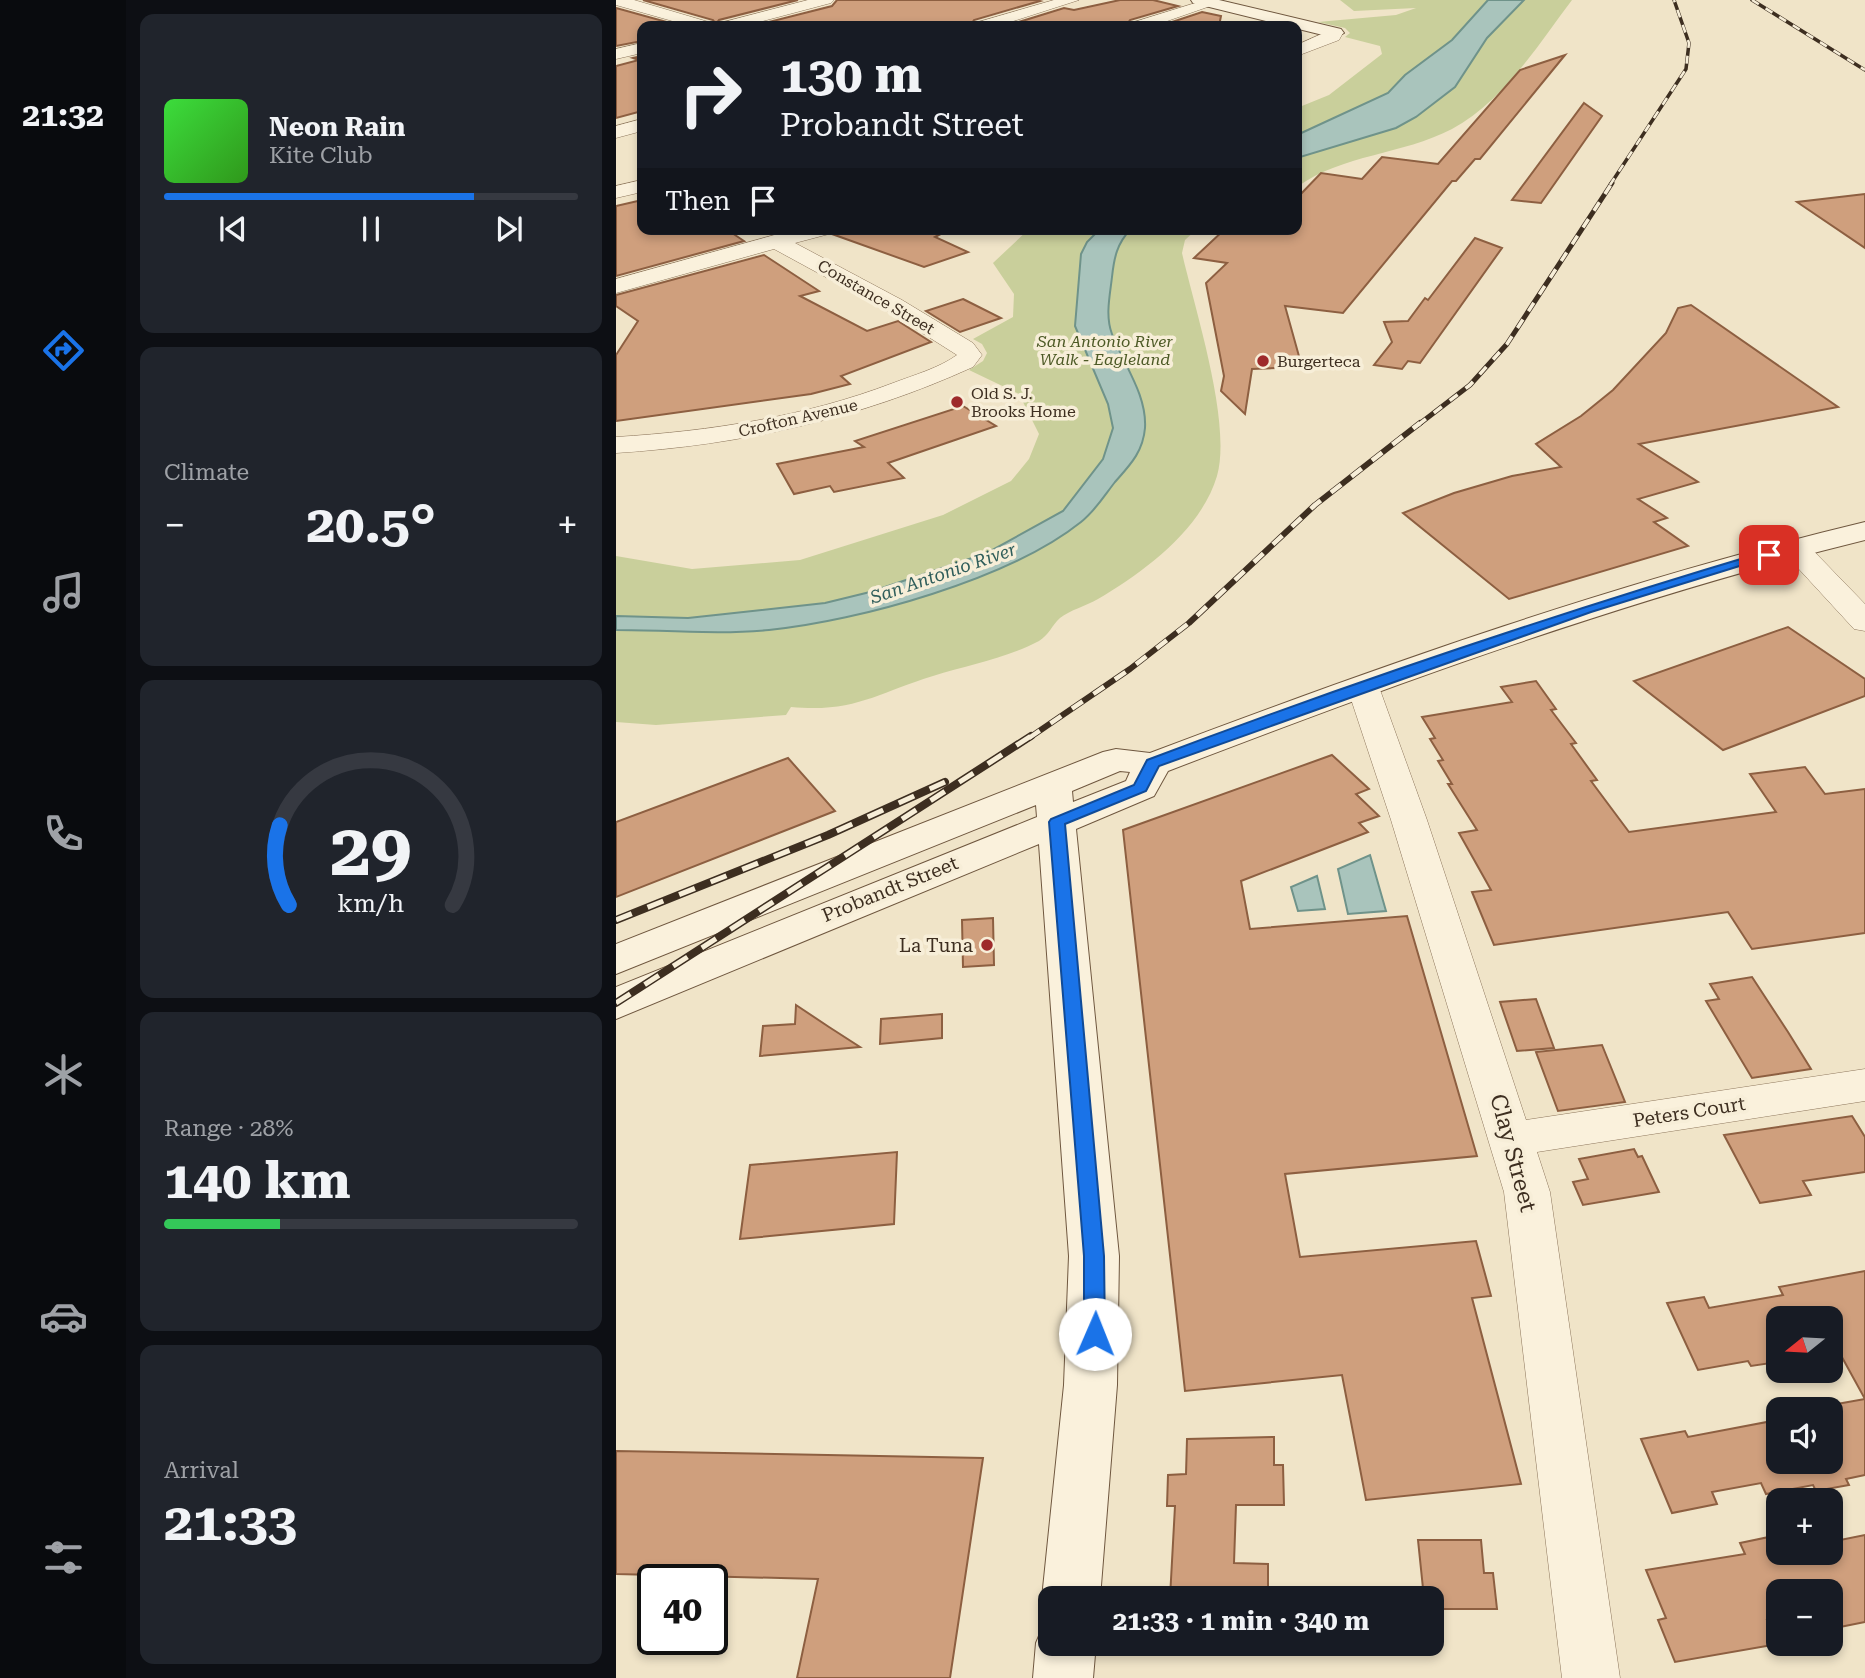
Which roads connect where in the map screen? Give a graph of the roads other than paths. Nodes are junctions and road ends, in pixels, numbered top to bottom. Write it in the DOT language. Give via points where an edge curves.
graph roads {
  1 [pos="617,0"];
  2 [pos="827,0"];
  3 [pos="1071,0"];
  4 [pos="1205,1"];
  5 [pos="689,21"];
  6 [pos="745,21"];
  7 [pos="998,21"];
  8 [pos="1151,21"];
  9 [pos="1286,21"];
  10 [pos="1302,25"];
  11 [pos="1335,33"];
  12 [pos="637,49"];
  13 [pos="1302,49"];
  14 [pos="616,54"];
  15 [pos="637,126"];
  16 [pos="616,132"];
  17 [pos="637,187"];
  18 [pos="616,192"];
  19 [pos="803,235"];
  20 [pos="779,243"];
  21 [pos="616,286"];
  22 [pos="970,355"];
  23 [pos="616,445"];
  24 [pos="1865,531"];
  25 [pos="1795,548"];
  26 [pos="1865,622"];
  27 [pos="1363,687"];
  28 [pos="1055,803"];
  29 [pos="616,960"];
  30 [pos="616,1004"];
  31 [pos="1865,1085"];
  32 [pos="1513,1139"];
  33 [pos="1072,1586"];
  34 [pos="1065,1656"];
  35 [pos="1063,1678"];
  36 [pos="1591,1678"];
  1 -- 5 [label="street"];
  2 -- 6 [label="street"];
  3 -- 7 [label="street"];
  4 -- 8 [label="street"];
  4 -- 9 [label="main road"];
  10 -- 11 [label="main road"];
  11 -- 13 [label="street"];
  12 -- 14 [label="street"];
  15 -- 16 [label="street"];
  17 -- 18 [label="street"];
  19 -- 20 [label="street"];
  20 -- 21 [label="street"];
  20 -- 22 [label="street, Constance Street" via="894,305"];
  22 -- 23 [label="street, Crofton Avenue" via="964,362 888,395 813,417 718,436"];
  24 -- 25 [label="main road, Probandt Street"];
  25 -- 26 [label="street"];
  25 -- 27 [label="main road, Probandt Street" via="1638,592"];
  27 -- 28 [label="main road, Probandt Street" via="1153,764 1141,788"];
  27 -- 32 [label="street, Clay Street"];
  28 -- 29 [label="main road, Probandt Street"];
  28 -- 30 [label="main road, Probandt Street"];
  28 -- 33 [label="main road" via="1094,1256 1093,1382"];
  31 -- 32 [label="street, Peters Court"];
  32 -- 36 [label="street, Clay Street" via="1527,1192"];
  34 -- 35 [label="main road"];
}
